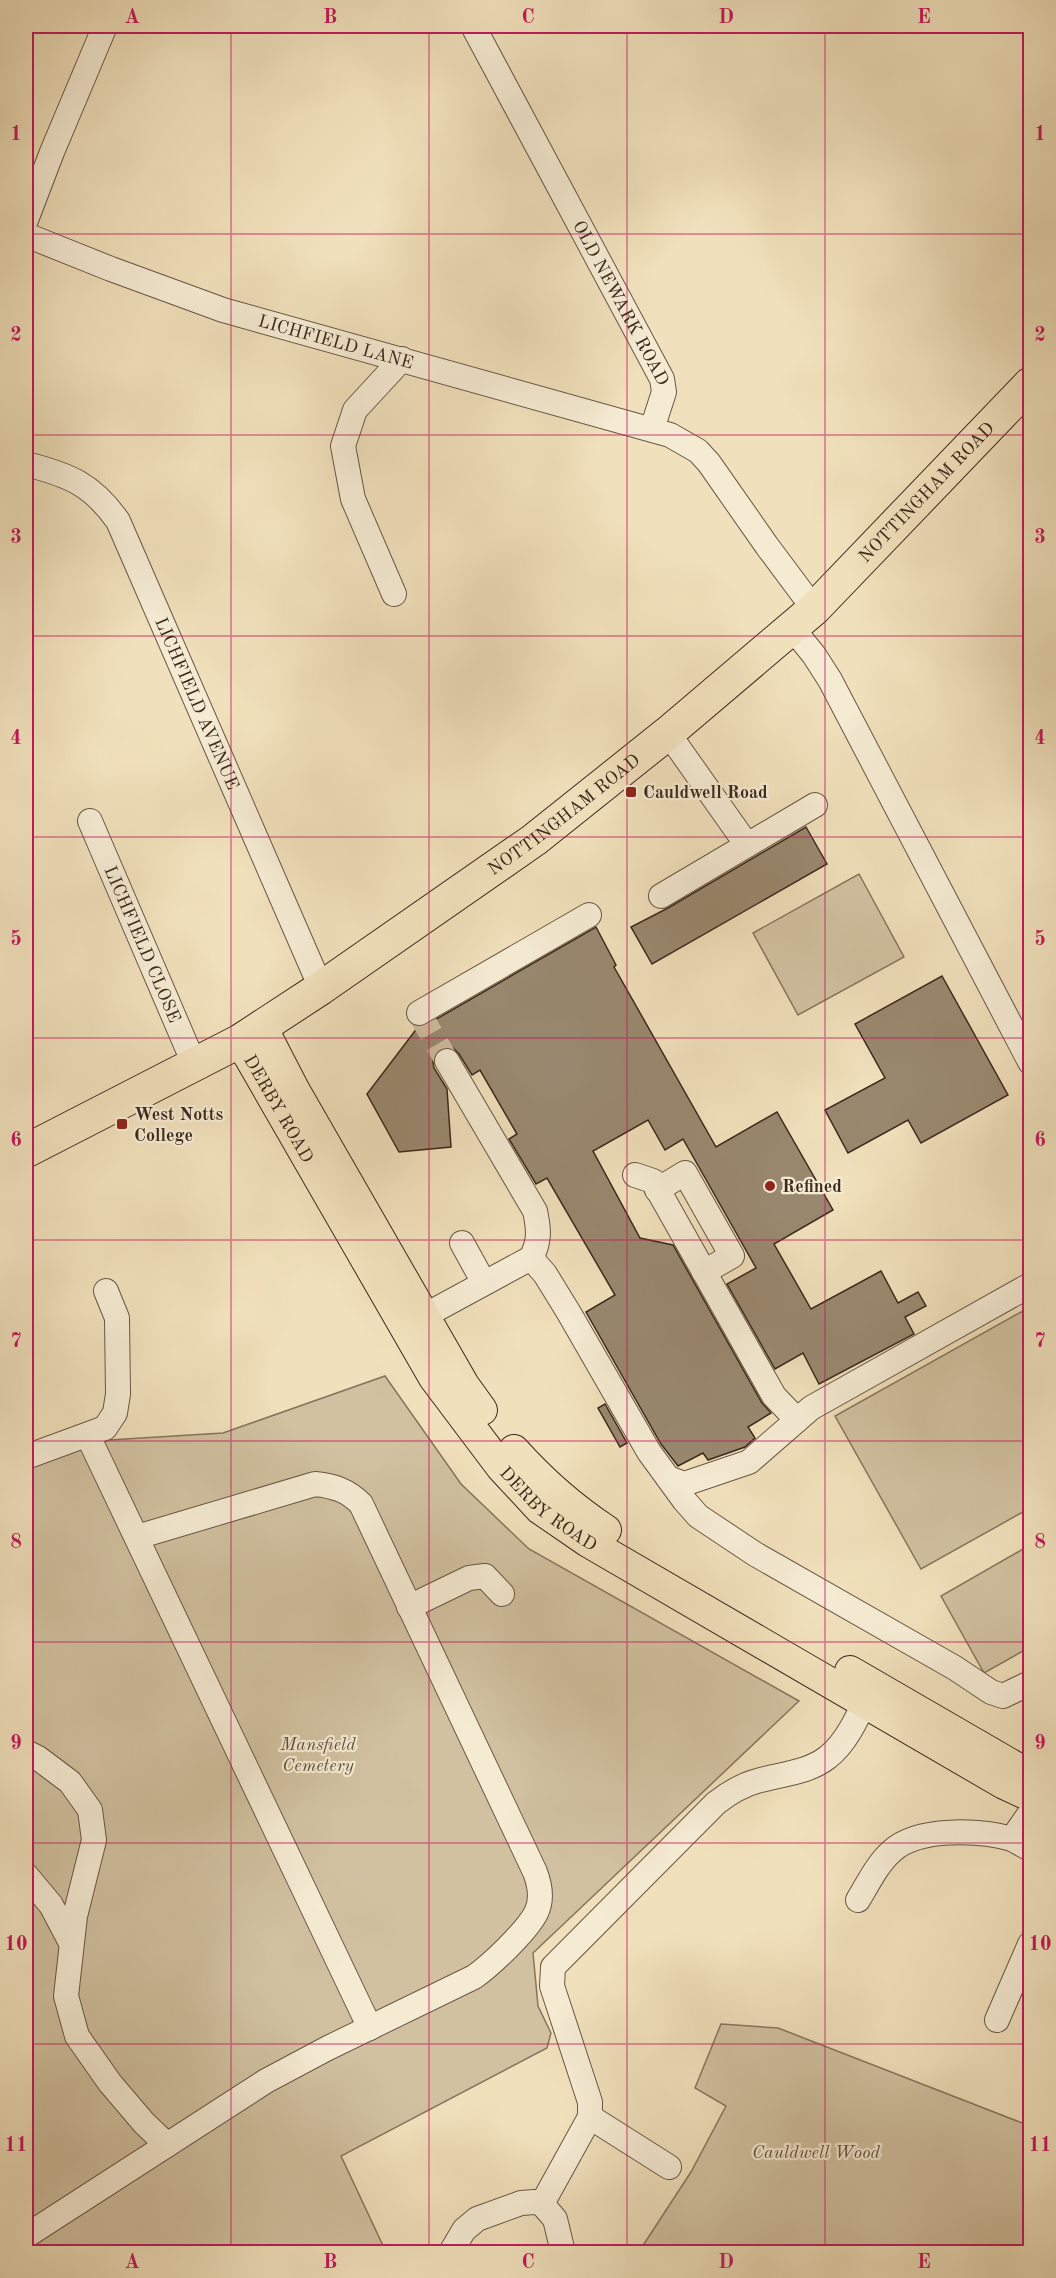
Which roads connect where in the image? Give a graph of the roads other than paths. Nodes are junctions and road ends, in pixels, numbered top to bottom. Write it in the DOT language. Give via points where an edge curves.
graph roads {
  1 [pos="105,26"];
  2 [pos="473,26"];
  3 [pos="26,220"];
  4 [pos="26,235"];
  5 [pos="402,359"];
  6 [pos="1030,384"];
  7 [pos="652,429"];
  8 [pos="26,464"];
  9 [pos="394,594"];
  10 [pos="803,618"];
  11 [pos="668,733"];
  12 [pos="815,805"];
  13 [pos="90,821"];
  14 [pos="747,845"];
  15 [pos="661,896"];
  16 [pos="589,915"];
  17 [pos="321,988"];
  18 [pos="419,1013"];
  19 [pos="251,1034"];
  20 [pos="447,1061"];
  21 [pos="1030,1062"];
  22 [pos="195,1066"];
  23 [pos="26,1151"];
  24 [pos="635,1175"];
  25 [pos="657,1190"];
  26 [pos="462,1243"];
  27 [pos="531,1258"];
  28 [pos="704,1272"];
  29 [pos="484,1283"];
  30 [pos="1030,1285"];
  31 [pos="106,1292"];
  32 [pos="424,1316"];
  33 [pos="797,1420"];
  34 [pos="88,1436"];
  35 [pos="26,1457"];
  36 [pos="669,1478"];
  37 [pos="137,1537"];
  38 [pos="502,1594"];
  39 [pos="409,1607"];
  40 [pos="1030,1683"];
  41 [pos="869,1694"];
  42 [pos="26,1752"];
  43 [pos="1030,1776"];
  44 [pos="1030,1796"];
  45 [pos="1030,1813"];
  46 [pos="1021,1844"];
  47 [pos="26,1875"];
  48 [pos="858,1900"];
  49 [pos="71,1943"];
  50 [pos="1030,1944"];
  51 [pos="996,2020"];
  52 [pos="370,2028"];
  53 [pos="590,2117"];
  54 [pos="167,2145"];
  55 [pos="669,2167"];
  56 [pos="542,2204"];
  57 [pos="26,2236"];
  58 [pos="451,2253"];
  59 [pos="563,2253"];
  1 -- 3 [label="street"];
  2 -- 7 [label="street, OLD NEWARK ROAD" via="662,379 664,392"];
  4 -- 5 [label="street, LICHFIELD LANE" via="223,310"];
  5 -- 7 [label="street, LICHFIELD LANE"];
  5 -- 9 [label="street" via="355,410 343,446 353,499"];
  6 -- 10 [label="highway, NOTTINGHAM ROAD"];
  7 -- 10 [label="street" via="684,441 709,463 767,546"];
  8 -- 17 [label="street, LICHFIELD AVENUE" via="76,480 104,501 118,522"];
  10 -- 11 [label="highway, NOTTINGHAM ROAD"];
  10 -- 21 [label="street" via="814,655"];
  11 -- 14 [label="street"];
  11 -- 17 [label="highway, NOTTINGHAM ROAD" via="534,840"];
  12 -- 14 [label="street"];
  13 -- 22 [label="street, LICHFIELD CLOSE"];
  14 -- 15 [label="street"];
  16 -- 18 [label="street"];
  17 -- 19 [label="highway, NOTTINGHAM ROAD"];
  19 -- 22 [label="highway, NOTTINGHAM ROAD"];
  19 -- 32 [label="main road, DERBY ROAD" via="295,1091"];
  19 -- 41 [label="main road, DERBY ROAD" via="434,1378 501,1467 540,1509 588,1542"];
  20 -- 27 [label="street" via="535,1211 538,1246"];
  22 -- 23 [label="highway, NOTTINGHAM ROAD"];
  24 -- 25 [label="street" via="653,1181"];
  25 -- 28 [label="street"];
  25 -- 28 [label="street" via="685,1173 732,1256"];
  26 -- 29 [label="street"];
  27 -- 29 [label="street"];
  27 -- 36 [label="street" via="649,1452"];
  28 -- 33 [label="street" via="774,1396"];
  29 -- 32 [label="street"];
  30 -- 33 [label="street" via="811,1408"];
  31 -- 34 [label="street" via="117,1318 118,1394 115,1413 105,1428"];
  32 -- 41 [label="main road, DERBY ROAD" via="464,1385 504,1438 537,1475 582,1514"];
  33 -- 36 [label="street" via="749,1461 684,1484"];
  34 -- 35 [label="street"];
  34 -- 37 [label="street"];
  36 -- 40 [label="street" via="698,1516 755,1554 991,1692 1003,1696"];
  37 -- 39 [label="street" via="315,1484 338,1488 361,1504"];
  37 -- 52 [label="street"];
  38 -- 39 [label="street" via="485,1576 469,1578"];
  39 -- 52 [label="street" via="535,1872 540,1898 526,1926 486,1968"];
  41 -- 43 [label="main road, DERBY ROAD"];
  41 -- 44 [label="main road, DERBY ROAD" via="1004,1784"];
  41 -- 53 [label="street" via="844,1739 828,1757 804,1770 735,1789 716,1803 553,1967 552,1986 590,2102"];
  42 -- 49 [label="street" via="70,1782 90,1810 94,1840"];
  45 -- 46 [label="street"];
  46 -- 48 [label="street" via="1001,1835 973,1834 938,1834 904,1841 881,1863"];
  47 -- 49 [label="street" via="51,1905"];
  49 -- 54 [label="street" via="66,1996 77,2036 110,2082"];
  50 -- 51 [label="street"];
  52 -- 54 [label="street" via="266,2081"];
  53 -- 55 [label="street"];
  53 -- 56 [label="street"];
  54 -- 57 [label="street"];
  56 -- 58 [label="street" via="521,2203 477,2219 464,2230"];
  56 -- 59 [label="street" via="555,2219"];
}
